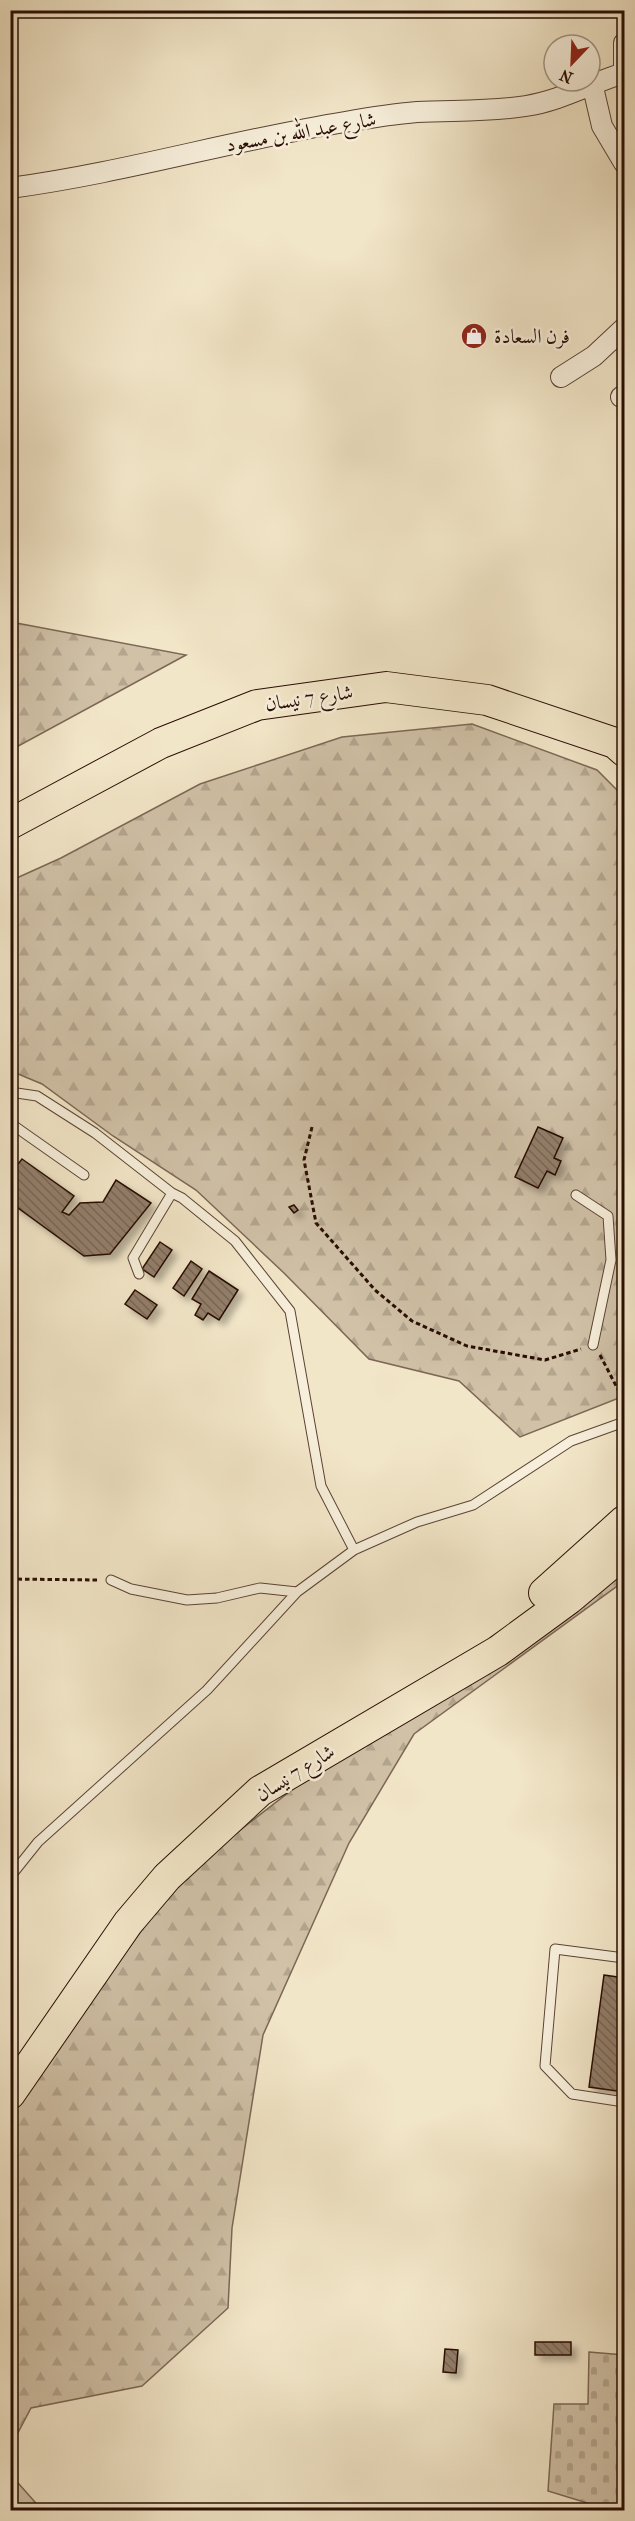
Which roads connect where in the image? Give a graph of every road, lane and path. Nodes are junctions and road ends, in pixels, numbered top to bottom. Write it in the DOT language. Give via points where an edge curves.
graph roads {
  1 [pos="624,43"];
  2 [pos="624,73"];
  3 [pos="602,80"];
  4 [pos="568,93"];
  5 [pos="594,93"];
  6 [pos="624,163"];
  7 [pos="10,188"];
  8 [pos="624,328"];
  9 [pos="561,377"];
  10 [pos="624,726"];
  11 [pos="624,751"];
  12 [pos="10,801"];
  13 [pos="10,824"];
  14 [pos="10,1092"];
  15 [pos="10,1123"];
  16 [pos="312,1127"];
  17 [pos="84,1174"];
  18 [pos="172,1193"];
  19 [pos="576,1195"];
  20 [pos="139,1274"];
  21 [pos="593,1345"];
  22 [pos="624,1401"];
  23 [pos="624,1422"];
  24 [pos="624,1521"];
  25 [pos="354,1550"];
  26 [pos="624,1553"];
  27 [pos="10,1579"];
  28 [pos="111,1580"];
  29 [pos="297,1592"];
  30 [pos="10,1877"];
  31 [pos="624,1958"];
  32 [pos="10,2059"];
  33 [pos="10,2094"];
  34 [pos="624,2102"];
  1 -- 2 [label="street"];
  2 -- 3 [label="street, شارع عبد الله بن مسعود"];
  4 -- 7 [label="street, شارع عبد الله بن مسعود" via="524,106 417,112 347,121"];
  5 -- 6 [label="street" via="602,126"];
  8 -- 9 [label="street" via="594,356"];
  10 -- 12 [label="main road, شارع 7 نيسان" via="492,681 386,667 252,686 152,726"];
  11 -- 13 [label="main road, شارع 7 نيسان" via="615,743 487,700 386,687 257,705 161,743"];
  14 -- 18 [label="lane" via="37,1096 95,1133"];
  15 -- 17 [label="lane"];
  16 -- 21 [label="path" via="304,1160 315,1223 375,1290 412,1321 467,1346 545,1360"];
  18 -- 20 [label="lane" via="133,1258"];
  18 -- 25 [label="lane" via="235,1241 290,1311 321,1486"];
  19 -- 21 [label="lane" via="608,1216 611,1260"];
  21 -- 22 [label="path"];
  23 -- 25 [label="lane" via="571,1441 473,1505 417,1522"];
  24 -- 32 [label="main road, شارع 7 نيسان" via="557,1584 487,1634 248,1776 153,1863 112,1912"];
  25 -- 29 [label="lane"];
  26 -- 33 [label="main road, شارع 7 نيسان" via="498,1651 260,1791 167,1877 128,1923"];
  27 -- 28 [label="path"];
  28 -- 29 [label="lane" via="131,1589 187,1600 260,1588"];
  29 -- 30 [label="lane" via="207,1690 38,1842"];
  31 -- 34 [label="lane" via="555,1949 544,2066 572,2094"];
}
